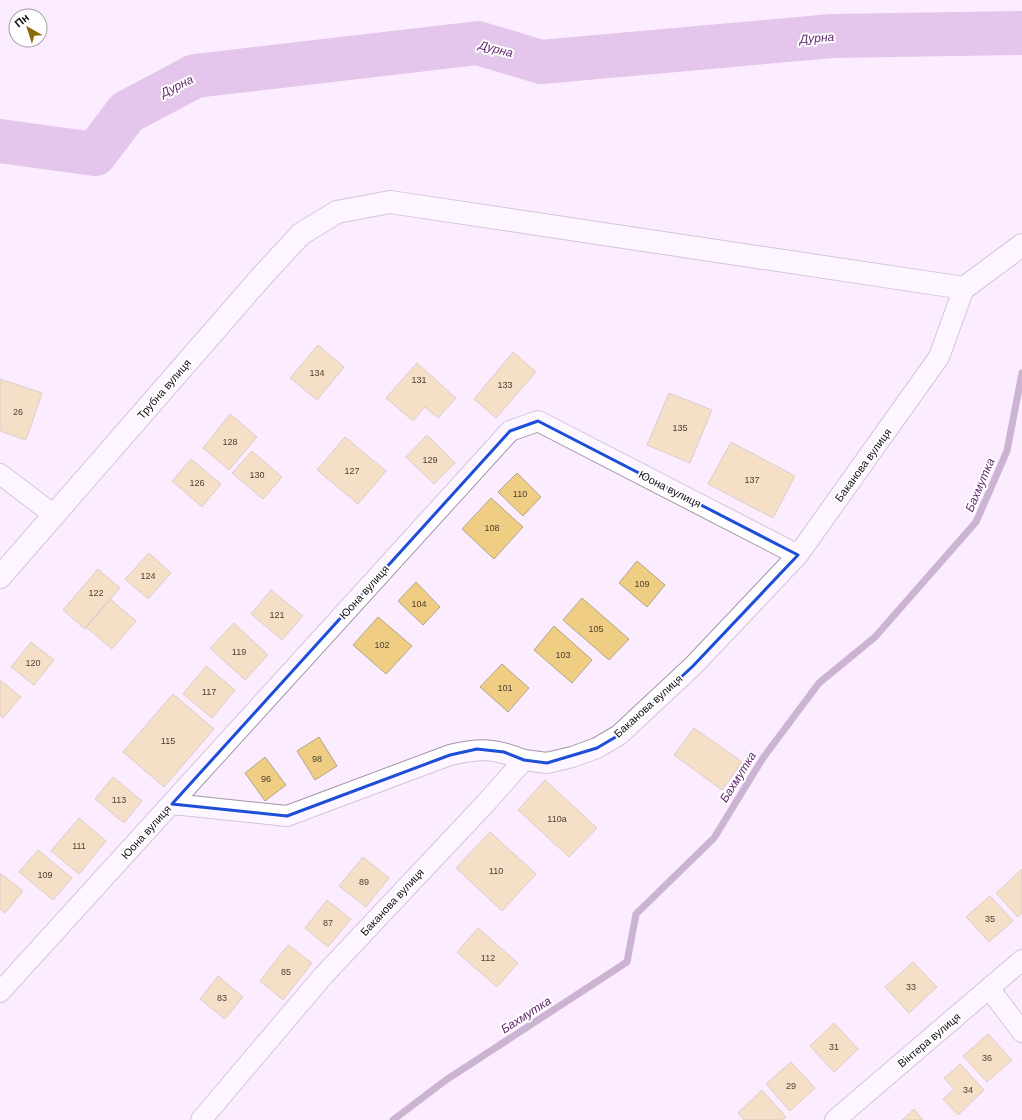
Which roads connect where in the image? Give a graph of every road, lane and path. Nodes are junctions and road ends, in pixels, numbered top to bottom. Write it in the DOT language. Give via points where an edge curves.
graph roads {
  1 [pos="1022,245"];
  2 [pos="964,288"];
  3 [pos="0,474"];
  4 [pos="54,515"];
  5 [pos="798,555"];
  6 [pos="0,577"];
  7 [pos="524,760"];
  8 [pos="172,804"];
  9 [pos="1022,960"];
  10 [pos="989,988"];
  11 [pos="0,992"];
  12 [pos="1022,1032"];
  13 [pos="201,1120"];
  14 [pos="835,1120"];
  1 -- 2 [label="street"];
  2 -- 4 [label="street, Трубна вулиця" via="390,202 337,212 301,234 284,252"];
  2 -- 5 [label="street, Баканова вулиця" via="939,357"];
  3 -- 4 [label="street"];
  4 -- 6 [label="street, Трубна вулиця"];
  5 -- 7 [label="street, Баканова вулиця" via="693,666 619,735 597,748 547,763"];
  5 -- 8 [label="street, Юона вулиця" via="538,421 510,431"];
  7 -- 8 [label="street" via="504,752 477,749 450,755 287,816"];
  7 -- 13 [label="street, Баканова вулиця" via="323,976"];
  8 -- 11 [label="street, Юона вулиця"];
  9 -- 10 [label="street, Вінтера вулиця"];
  10 -- 12 [label="street"];
  10 -- 14 [label="street, Вінтера вулиця"];
}
